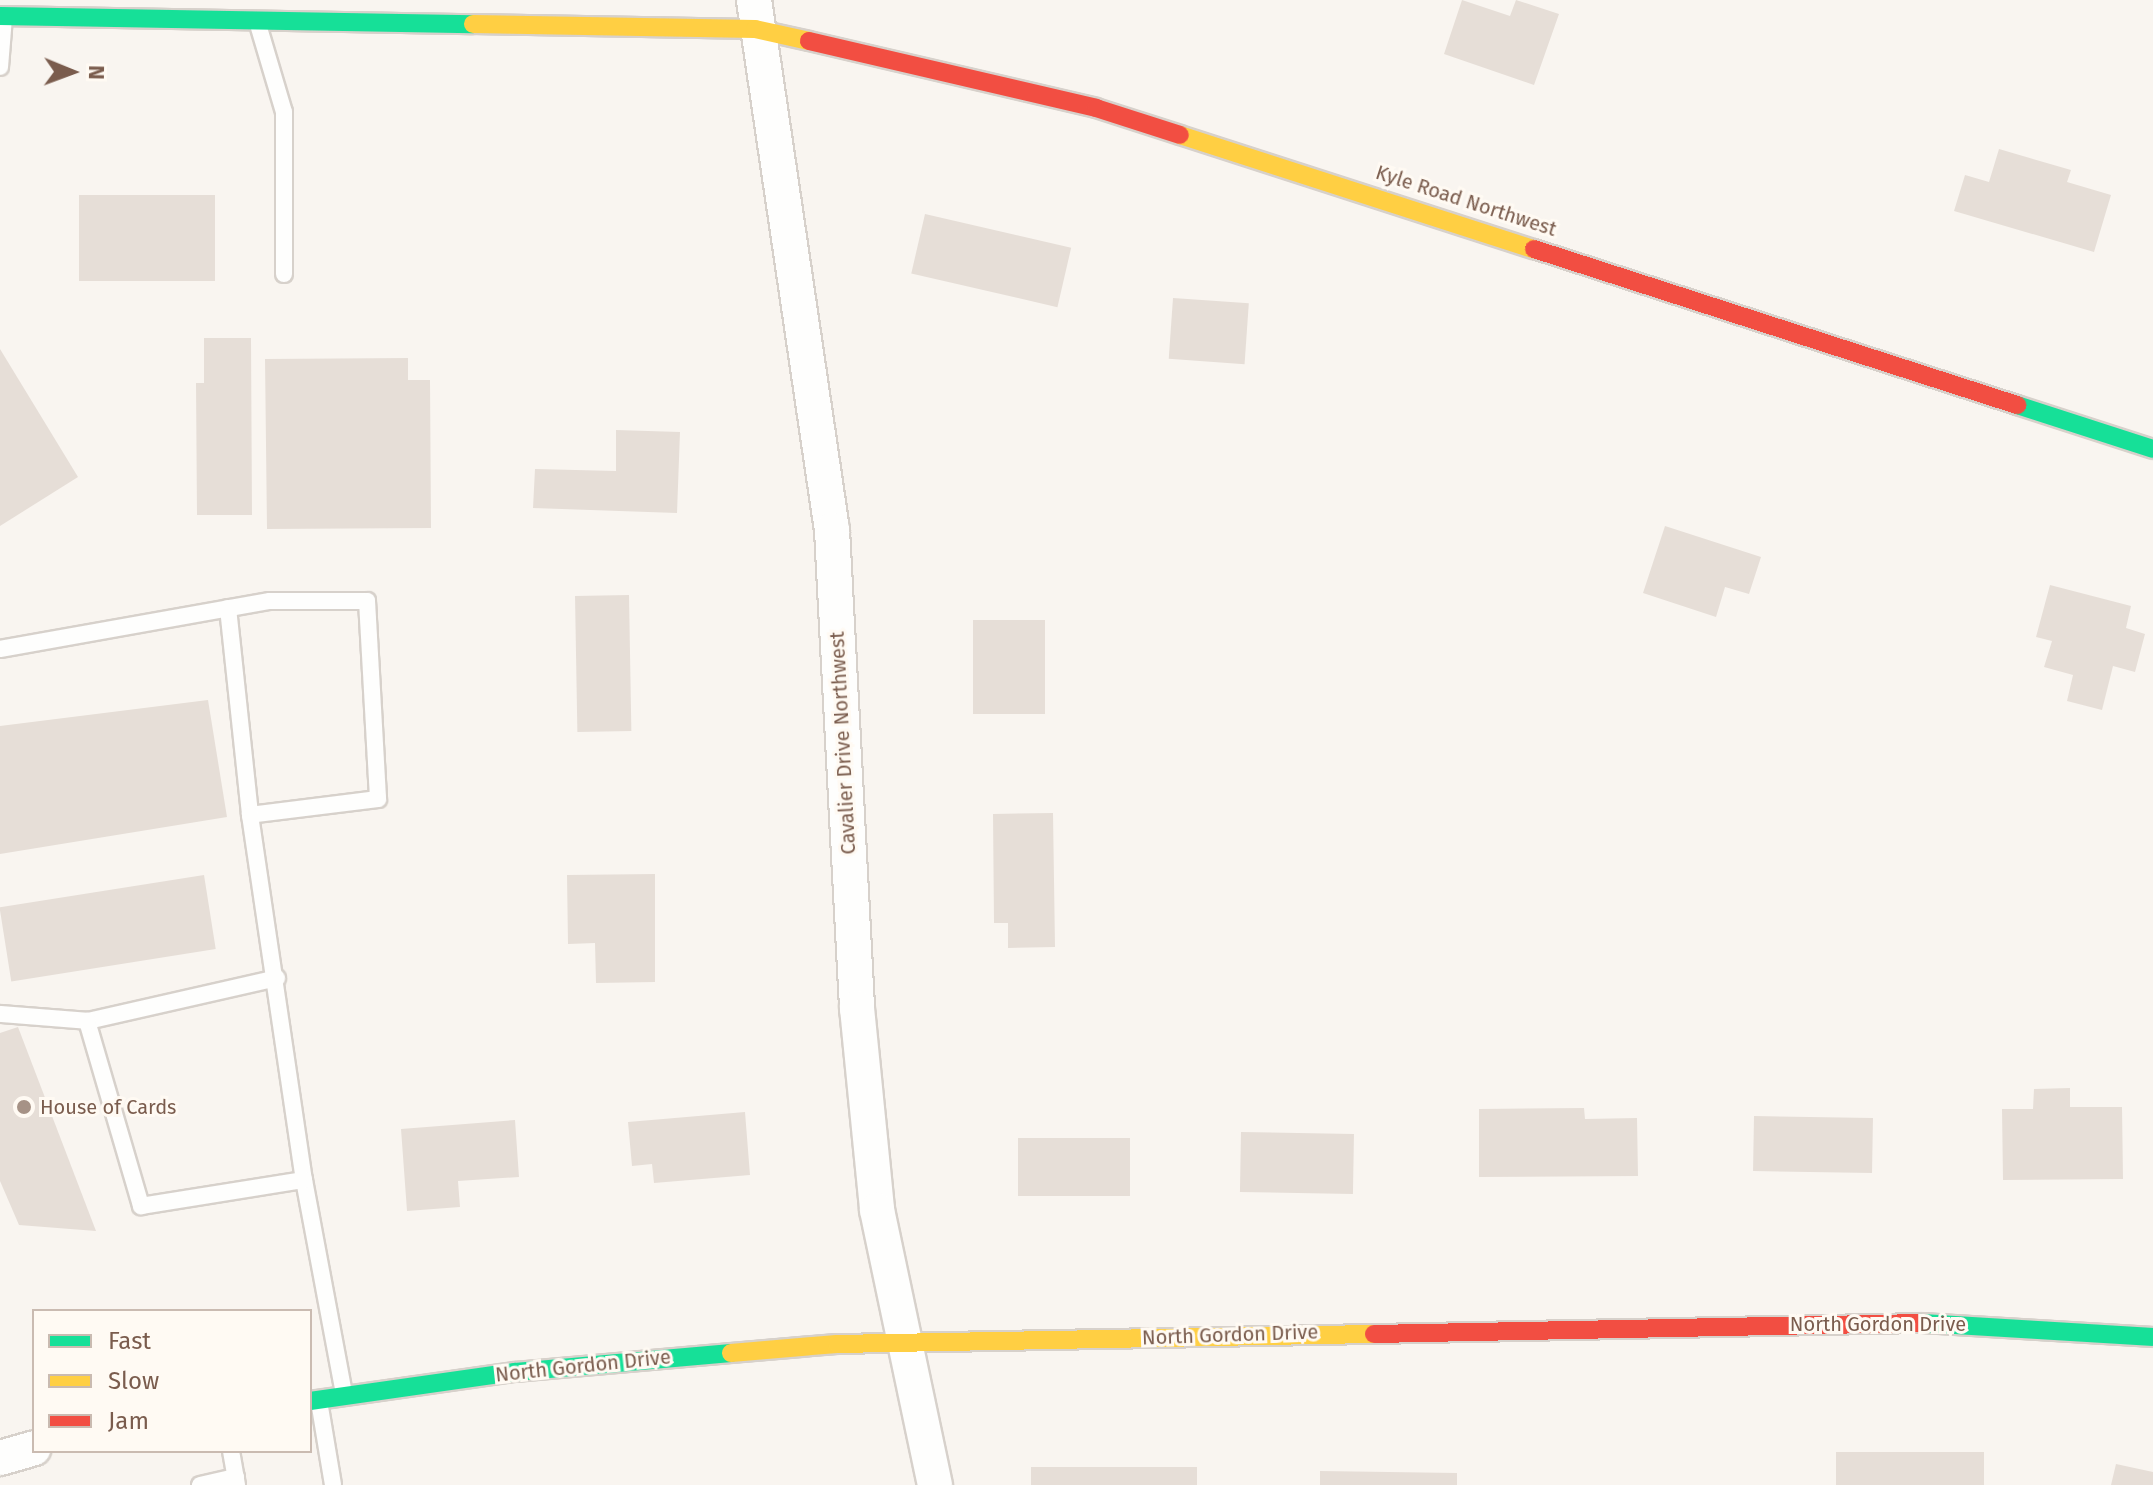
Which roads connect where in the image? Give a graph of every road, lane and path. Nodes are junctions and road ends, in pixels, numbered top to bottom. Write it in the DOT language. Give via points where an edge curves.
graph roads {
  1 [pos="754,15"];
  2 [pos="2,16"];
  3 [pos="256,20"];
  4 [pos="0,67"];
  5 [pos="284,274"];
  6 [pos="2153,449"];
  7 [pos="228,608"];
  8 [pos="0,649"];
  9 [pos="250,815"];
  10 [pos="277,978"];
  11 [pos="0,1014"];
  12 [pos="88,1021"];
  13 [pos="304,1180"];
  14 [pos="2153,1337"];
  15 [pos="907,1343"];
  16 [pos="345,1396"];
  17 [pos="314,1400"];
  18 [pos="32,1449"];
  19 [pos="231,1453"];
  20 [pos="0,1458"];
  21 [pos="236,1481"];
  22 [pos="200,1485"];
  23 [pos="333,1485"];
  24 [pos="935,1485"];
  1 -- 3 [label="street, Kyle Road Northwest"];
  1 -- 6 [label="street, Kyle Road Northwest" via="1096,108"];
  1 -- 15 [label="street, Cavalier Drive Northwest" via="832,530 857,1008 877,1210"];
  2 -- 3 [label="street, Kyle Road Northwest"];
  2 -- 4 [label="lane"];
  3 -- 5 [label="lane" via="284,112"];
  7 -- 8 [label="lane"];
  7 -- 9 [label="lane"];
  7 -- 9 [label="lane" via="367,601 378,799"];
  9 -- 10 [label="lane"];
  10 -- 12 [label="lane"];
  10 -- 13 [label="lane"];
  11 -- 12 [label="lane"];
  12 -- 13 [label="lane" via="141,1206"];
  13 -- 16 [label="lane"];
  14 -- 15 [label="street, North Gordon Drive" via="1930,1323"];
  15 -- 16 [label="street, North Gordon Drive" via="715,1352"];
  15 -- 24 [label="street, Cavalier Drive Northwest"];
  16 -- 17 [label="street, North Gordon Drive"];
  17 -- 23 [label="lane"];
  18 -- 20 [label="street"];
  19 -- 21 [label="lane"];
  21 -- 22 [label="lane"];
}
